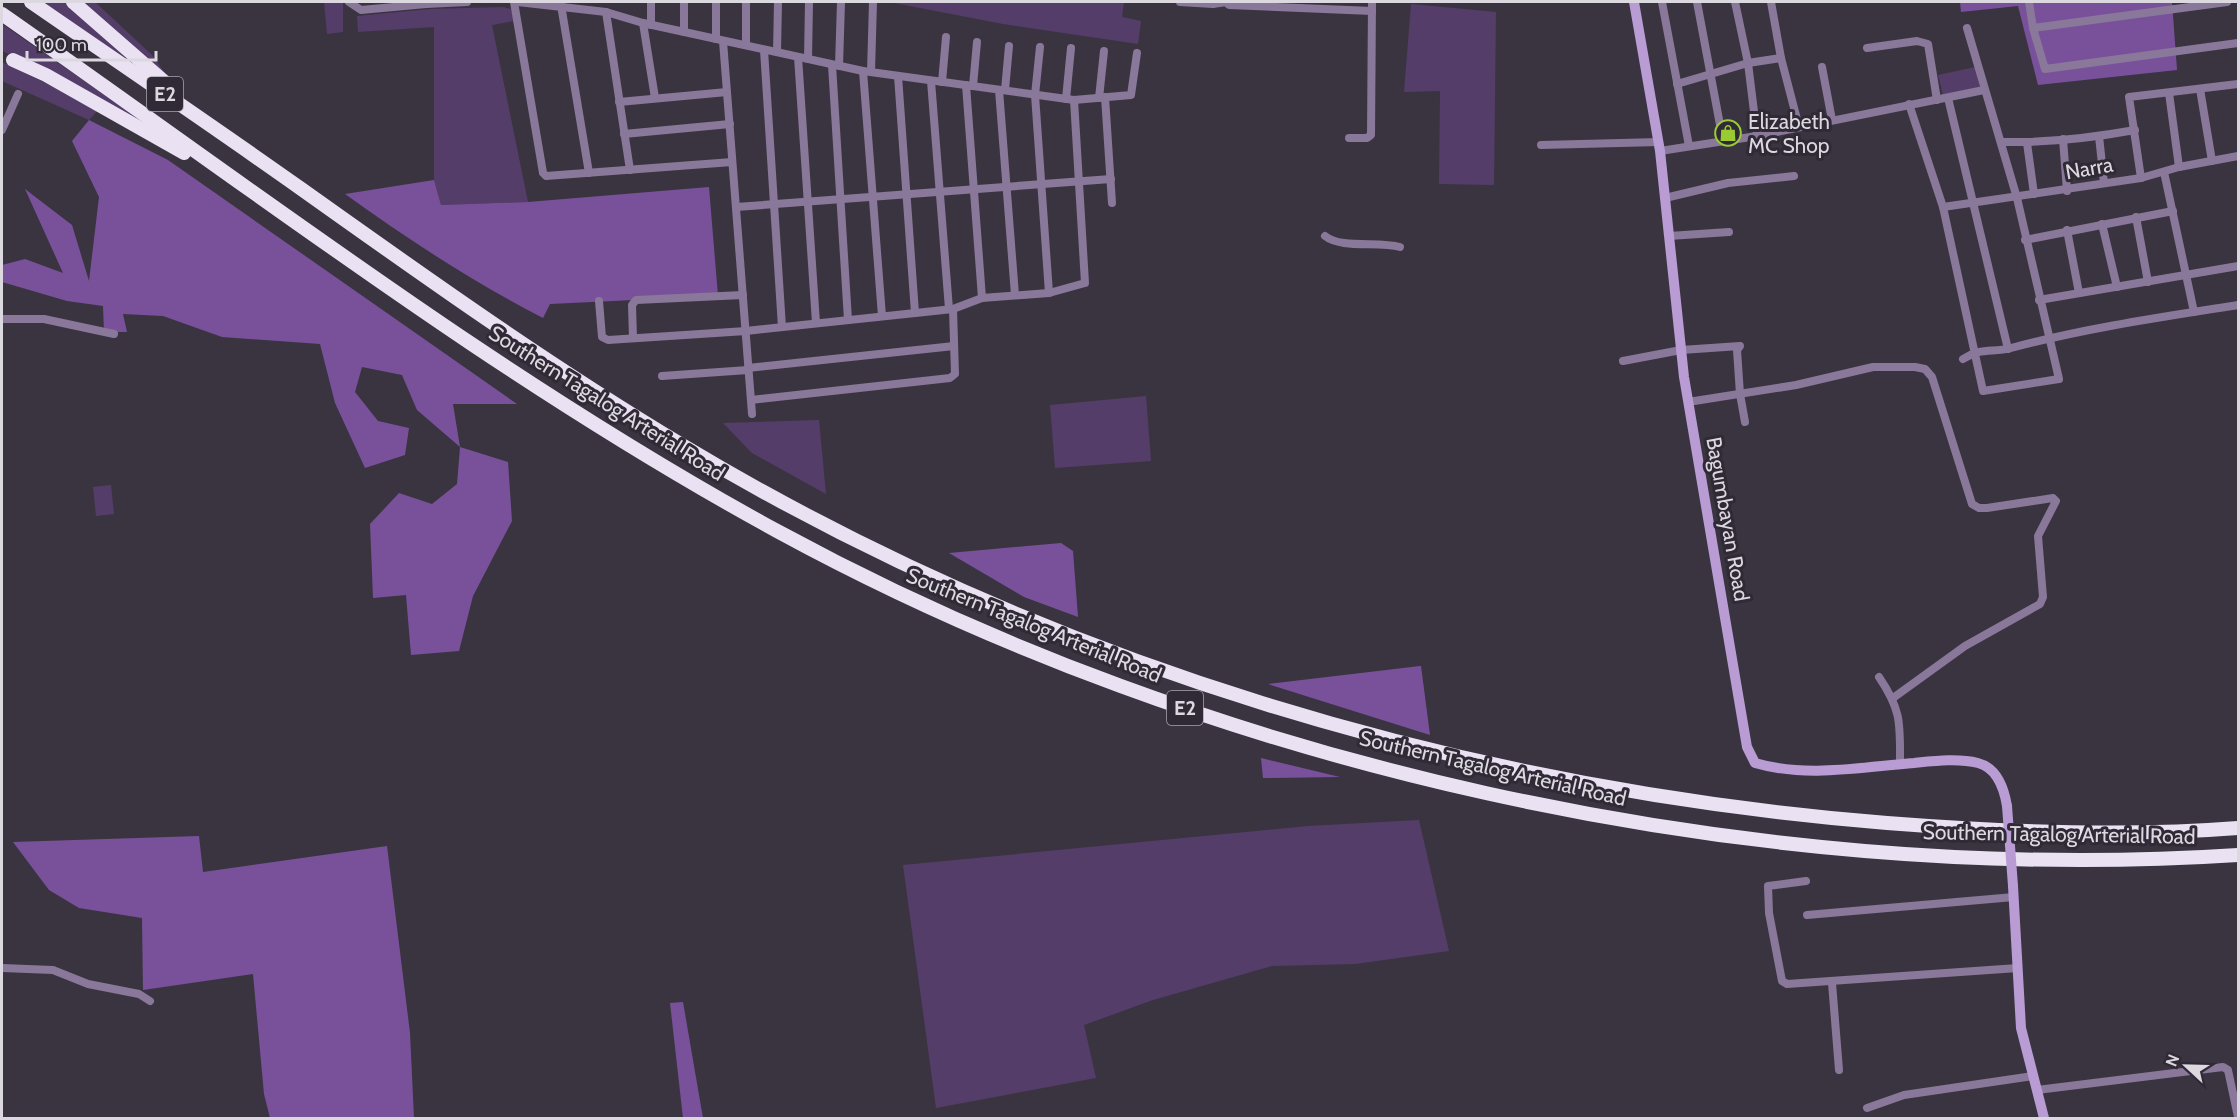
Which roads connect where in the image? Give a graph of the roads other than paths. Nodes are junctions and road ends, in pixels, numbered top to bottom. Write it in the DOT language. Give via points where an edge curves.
graph roads {
  1 [pos="31,2"];
  2 [pos="73,2"];
  3 [pos="349,2"];
  4 [pos="467,2"];
  5 [pos="516,2"];
  6 [pos="651,2"];
  7 [pos="684,2"];
  8 [pos="716,2"];
  9 [pos="746,2"];
  10 [pos="778,2"];
  11 [pos="809,2"];
  12 [pos="840,2"];
  13 [pos="873,2"];
  14 [pos="1180,2"];
  15 [pos="1372,2"];
  16 [pos="1634,2"];
  17 [pos="1662,2"];
  18 [pos="1697,2"];
  19 [pos="1735,2"];
  20 [pos="1771,2"];
  21 [pos="2029,2"];
  22 [pos="2227,2"];
  23 [pos="426,3"];
  24 [pos="561,5"];
  25 [pos="1342,6"];
  26 [pos="1372,11"];
  27 [pos="606,12"];
  28 [pos="2,14"];
  29 [pos="647,24"];
  30 [pos="1967,28"];
  31 [pos="2033,28"];
  32 [pos="684,32"];
  33 [pos="946,37"];
  34 [pos="719,40"];
  35 [pos="977,42"];
  36 [pos="2238,42"];
  37 [pos="746,45"];
  38 [pos="1009,46"];
  39 [pos="1040,47"];
  40 [pos="1071,48"];
  41 [pos="1867,48"];
  42 [pos="764,50"];
  43 [pos="1104,51"];
  44 [pos="777,52"];
  45 [pos="1137,53"];
  46 [pos="798,57"];
  47 [pos="1781,58"];
  48 [pos="808,59"];
  49 [pos="13,60"];
  50 [pos="1748,63"];
  51 [pos="836,65"];
  52 [pos="1822,67"];
  53 [pos="867,72"];
  54 [pos="1711,74"];
  55 [pos="898,76"];
  56 [pos="931,81"];
  57 [pos="942,82"];
  58 [pos="1677,84"];
  59 [pos="2238,84"];
  60 [pos="970,86"];
  61 [pos="2200,89"];
  62 [pos="1002,90"];
  63 [pos="1984,90"];
  64 [pos="727,92"];
  65 [pos="2169,93"];
  66 [pos="18,94"];
  67 [pos="1035,95"];
  68 [pos="2238,95"];
  69 [pos="1102,97"];
  70 [pos="655,98"];
  71 [pos="1948,98"];
  72 [pos="1070,99"];
  73 [pos="1937,100"];
  74 [pos="619,102"];
  75 [pos="1909,104"];
  76 [pos="1832,120"];
  77 [pos="730,124"];
  78 [pos="1798,128"];
  79 [pos="2,130"];
  80 [pos="2135,130"];
  81 [pos="624,134"];
  82 [pos="1757,136"];
  83 [pos="2099,136"];
  84 [pos="1348,138"];
  85 [pos="2063,139"];
  86 [pos="1723,141"];
  87 [pos="2002,142"];
  88 [pos="2027,143"];
  89 [pos="1541,145"];
  90 [pos="1689,146"];
  91 [pos="1659,147"];
  92 [pos="2238,156"];
  93 [pos="2212,161"];
  94 [pos="732,162"];
  95 [pos="2179,167"];
  96 [pos="630,170"];
  97 [pos="2164,172"];
  98 [pos="589,173"];
  99 [pos="1794,176"];
  100 [pos="2141,178"];
  101 [pos="1111,179"];
  102 [pos="1079,181"];
  103 [pos="2104,183"];
  104 [pos="1041,184"];
  105 [pos="298,187"];
  106 [pos="1007,187"];
  107 [pos="974,189"];
  108 [pos="2067,190"];
  109 [pos="940,192"];
  110 [pos="253,193"];
  111 [pos="907,194"];
  112 [pos="2034,194"];
  113 [pos="873,197"];
  114 [pos="1665,198"];
  115 [pos="2017,198"];
  116 [pos="840,200"];
  117 [pos="1974,201"];
  118 [pos="808,202"];
  119 [pos="1113,203"];
  120 [pos="774,204"];
  121 [pos="736,207"];
  122 [pos="1943,207"];
  123 [pos="2173,211"];
  124 [pos="2136,217"];
  125 [pos="2102,224"];
  126 [pos="2067,230"];
  127 [pos="1729,232"];
  128 [pos="1324,236"];
  129 [pos="1669,236"];
  130 [pos="2025,240"];
  131 [pos="1400,247"];
  132 [pos="2238,266"];
  133 [pos="2186,276"];
  134 [pos="2148,282"];
  135 [pos="2117,287"];
  136 [pos="1049,293"];
  137 [pos="2079,293"];
  138 [pos="743,295"];
  139 [pos="1015,296"];
  140 [pos="982,298"];
  141 [pos="2039,300"];
  142 [pos="599,301"];
  143 [pos="2238,305"];
  144 [pos="951,309"];
  145 [pos="2194,312"];
  146 [pos="915,313"];
  147 [pos="882,316"];
  148 [pos="2,319"];
  149 [pos="848,320"];
  150 [pos="816,323"];
  151 [pos="782,327"];
  152 [pos="746,331"];
  153 [pos="114,334"];
  154 [pos="2049,336"];
  155 [pos="633,338"];
  156 [pos="954,346"];
  157 [pos="2008,349"];
  158 [pos="1681,350"];
  159 [pos="1975,351"];
  160 [pos="1963,359"];
  161 [pos="1623,361"];
  162 [pos="748,369"];
  163 [pos="662,376"];
  164 [pos="1740,394"];
  165 [pos="751,400"];
  166 [pos="1688,402"];
  167 [pos="752,414"];
  168 [pos="1745,422"];
  169 [pos="1880,677"];
  170 [pos="1893,698"];
  171 [pos="1900,764"];
  172 [pos="2238,828"];
  173 [pos="2238,855"];
  174 [pos="1806,881"];
  175 [pos="2014,892"];
  176 [pos="1808,915"];
  177 [pos="2,968"];
  178 [pos="2018,968"];
  179 [pos="1832,983"];
  180 [pos="150,1001"];
  181 [pos="1839,1070"];
  182 [pos="2033,1076"];
  183 [pos="2037,1090"];
  184 [pos="1867,1108"];
  185 [pos="2238,1117"];
  186 [pos="2044,1119"];
  1 -- 105 [label="highway, Southern Tagalog Arterial Road / E2"];
  2 -- 105 [label="highway" via="148,70"];
  3 -- 23 [label="street" via="361,10"];
  4 -- 23 [label="street"];
  5 -- 24 [label="street"];
  5 -- 98 [label="street" via="543,173 551,178"];
  6 -- 29 [label="street"];
  7 -- 32 [label="street"];
  8 -- 34 [label="street"];
  9 -- 37 [label="street"];
  10 -- 44 [label="street"];
  11 -- 48 [label="street"];
  12 -- 51 [label="street"];
  13 -- 53 [label="street"];
  14 -- 25 [label="street"];
  15 -- 26 [label="street"];
  16 -- 91 [label="street, Bagumbayan Road"];
  17 -- 58 [label="street"];
  18 -- 54 [label="street"];
  19 -- 50 [label="street"];
  20 -- 47 [label="street"];
  21 -- 31 [label="street"];
  22 -- 31 [label="street"];
  24 -- 27 [label="street"];
  24 -- 98 [label="street"];
  25 -- 26 [label="street"];
  26 -- 84 [label="street" via="1371,135"];
  27 -- 29 [label="street"];
  27 -- 74 [label="street"];
  28 -- 110 [label="highway, Southern Tagalog Arterial Road / E2"];
  29 -- 32 [label="street"];
  29 -- 70 [label="street"];
  30 -- 63 [label="street"];
  31 -- 36 [label="street" via="2045,69"];
  32 -- 34 [label="street"];
  33 -- 57 [label="street"];
  34 -- 37 [label="street"];
  34 -- 64 [label="street"];
  35 -- 60 [label="street"];
  37 -- 42 [label="street"];
  38 -- 62 [label="street"];
  39 -- 67 [label="street"];
  40 -- 72 [label="street"];
  41 -- 73 [label="street" via="1917,41 1928,44"];
  42 -- 44 [label="street"];
  42 -- 120 [label="street"];
  43 -- 69 [label="street"];
  44 -- 46 [label="street"];
  45 -- 69 [label="street" via="1131,95"];
  46 -- 48 [label="street"];
  46 -- 118 [label="street"];
  47 -- 50 [label="street"];
  47 -- 78 [label="street"];
  48 -- 51 [label="street"];
  49 -- 110 [label="highway"];
  50 -- 54 [label="street"];
  50 -- 82 [label="street"];
  51 -- 53 [label="street"];
  51 -- 116 [label="street"];
  52 -- 76 [label="street"];
  53 -- 55 [label="street"];
  53 -- 113 [label="street"];
  54 -- 58 [label="street"];
  54 -- 86 [label="street"];
  55 -- 56 [label="street"];
  55 -- 111 [label="street"];
  56 -- 57 [label="street"];
  56 -- 109 [label="street"];
  57 -- 60 [label="street"];
  58 -- 90 [label="street"];
  59 -- 61 [label="street"];
  59 -- 68 [label="street"];
  60 -- 62 [label="street"];
  60 -- 107 [label="street"];
  61 -- 65 [label="street"];
  61 -- 93 [label="street"];
  62 -- 67 [label="street"];
  62 -- 106 [label="street"];
  63 -- 71 [label="street"];
  63 -- 87 [label="street"];
  64 -- 70 [label="street"];
  64 -- 77 [label="street"];
  65 -- 80 [label="street" via="2129,97"];
  65 -- 95 [label="street"];
  66 -- 79 [label="street"];
  67 -- 72 [label="street"];
  67 -- 104 [label="street"];
  69 -- 72 [label="street"];
  69 -- 101 [label="street"];
  70 -- 74 [label="street"];
  71 -- 73 [label="street"];
  71 -- 117 [label="street"];
  72 -- 102 [label="street"];
  73 -- 75 [label="street"];
  74 -- 81 [label="street"];
  75 -- 76 [label="street"];
  75 -- 122 [label="street"];
  76 -- 78 [label="street"];
  77 -- 81 [label="street"];
  77 -- 94 [label="street"];
  78 -- 82 [label="street"];
  80 -- 83 [label="street"];
  80 -- 100 [label="street"];
  81 -- 96 [label="street"];
  82 -- 86 [label="street"];
  83 -- 85 [label="street"];
  83 -- 103 [label="street"];
  85 -- 88 [label="street"];
  85 -- 108 [label="street"];
  86 -- 90 [label="street"];
  87 -- 88 [label="street"];
  87 -- 115 [label="street"];
  88 -- 112 [label="street"];
  89 -- 91 [label="street"];
  90 -- 91 [label="street"];
  91 -- 114 [label="street, Bagumbayan Road"];
  92 -- 93 [label="street, Narra"];
  93 -- 95 [label="street, Narra"];
  94 -- 96 [label="street"];
  94 -- 121 [label="street"];
  95 -- 97 [label="street, Narra"];
  96 -- 98 [label="street"];
  97 -- 100 [label="street, Narra"];
  97 -- 123 [label="street"];
  99 -- 114 [label="street" via="1728,183"];
  100 -- 103 [label="street, Narra"];
  101 -- 102 [label="street"];
  101 -- 119 [label="street"];
  102 -- 104 [label="street"];
  102 -- 136 [label="street" via="1085,283"];
  103 -- 108 [label="street, Narra"];
  104 -- 106 [label="street"];
  104 -- 136 [label="street"];
  105 -- 172 [label="highway, Southern Tagalog Arterial Road / E2" via="441,290 556,366 684,446 772,495 903,562 1041,624 1196,682 1315,720 1443,754 1547,778 1712,805 1790,815 2028,831"];
  106 -- 107 [label="street"];
  106 -- 139 [label="street"];
  107 -- 109 [label="street"];
  107 -- 140 [label="street"];
  108 -- 112 [label="street, Narra"];
  109 -- 111 [label="street"];
  109 -- 144 [label="street"];
  110 -- 173 [label="highway, Southern Tagalog Arterial Road / E2" via="542,390 779,532 1031,650 1181,707 1440,782 1669,828 1783,843 2023,859"];
  111 -- 113 [label="street"];
  111 -- 146 [label="street"];
  112 -- 115 [label="street, Narra"];
  113 -- 116 [label="street"];
  113 -- 147 [label="street"];
  114 -- 129 [label="street, Bagumbayan Road"];
  115 -- 117 [label="street, Narra"];
  115 -- 130 [label="street"];
  116 -- 118 [label="street"];
  116 -- 149 [label="street"];
  117 -- 122 [label="street, Narra"];
  117 -- 157 [label="street"];
  118 -- 120 [label="street"];
  118 -- 150 [label="street"];
  120 -- 121 [label="street"];
  120 -- 151 [label="street"];
  121 -- 138 [label="street"];
  122 -- 159 [label="street"];
  123 -- 124 [label="street"];
  123 -- 133 [label="street"];
  124 -- 125 [label="street"];
  124 -- 134 [label="street"];
  125 -- 126 [label="street"];
  125 -- 135 [label="street"];
  126 -- 130 [label="street"];
  126 -- 137 [label="street"];
  127 -- 129 [label="street"];
  128 -- 131 [label="street" via="1333,242"];
  129 -- 158 [label="street, Bagumbayan Road"];
  130 -- 141 [label="street"];
  132 -- 133 [label="street"];
  133 -- 134 [label="street"];
  133 -- 145 [label="street"];
  134 -- 135 [label="street"];
  135 -- 137 [label="street"];
  136 -- 139 [label="street"];
  137 -- 141 [label="street"];
  138 -- 152 [label="street"];
  138 -- 155 [label="street" via="636,300 632,304"];
  139 -- 140 [label="street"];
  140 -- 144 [label="street"];
  141 -- 154 [label="street"];
  142 -- 155 [label="street" via="602,337"];
  143 -- 145 [label="street"];
  144 -- 146 [label="street"];
  144 -- 156 [label="street"];
  145 -- 154 [label="street"];
  146 -- 147 [label="street"];
  147 -- 149 [label="street"];
  148 -- 153 [label="street" via="44,319"];
  149 -- 150 [label="street"];
  150 -- 151 [label="street"];
  151 -- 152 [label="street"];
  152 -- 155 [label="street"];
  152 -- 162 [label="street"];
  154 -- 157 [label="street"];
  154 -- 159 [label="street" via="2059,379 1983,391"];
  156 -- 162 [label="street"];
  156 -- 165 [label="street" via="955,374 950,378"];
  157 -- 159 [label="street"];
  158 -- 161 [label="street"];
  158 -- 164 [label="street" via="1740,346"];
  158 -- 166 [label="street, Bagumbayan Road"];
  159 -- 160 [label="street"];
  162 -- 163 [label="street"];
  162 -- 165 [label="street"];
  164 -- 166 [label="street"];
  164 -- 168 [label="street"];
  164 -- 170 [label="street" via="1873,367 1924,369 1932,377 1972,504 1987,508 2053,498 2056,501 2038,536 2043,597 2040,604 1965,646"];
  165 -- 167 [label="street"];
  166 -- 171 [label="street, Bagumbayan Road" via="1747,747 1755,764 1780,770"];
  169 -- 170 [label="street"];
  170 -- 171 [label="street" via="1899,716"];
  171 -- 175 [label="street, Bagumbayan Road, bridge" via="1979,763 1993,772 2004,789 2007,806"];
  174 -- 179 [label="street" via="1768,886 1782,981 1795,986"];
  175 -- 176 [label="street"];
  175 -- 178 [label="street, Bagumbayan Road"];
  177 -- 180 [label="street" via="53,970 88,984 139,994"];
  178 -- 179 [label="street"];
  178 -- 182 [label="street, Bagumbayan Road" via="2021,1028"];
  179 -- 181 [label="street"];
  182 -- 183 [label="street, Bagumbayan Road"];
  182 -- 184 [label="street" via="1904,1095"];
  183 -- 185 [label="street" via="2223,1067 2228,1070"];
  183 -- 186 [label="street, Bagumbayan Road"];
}
